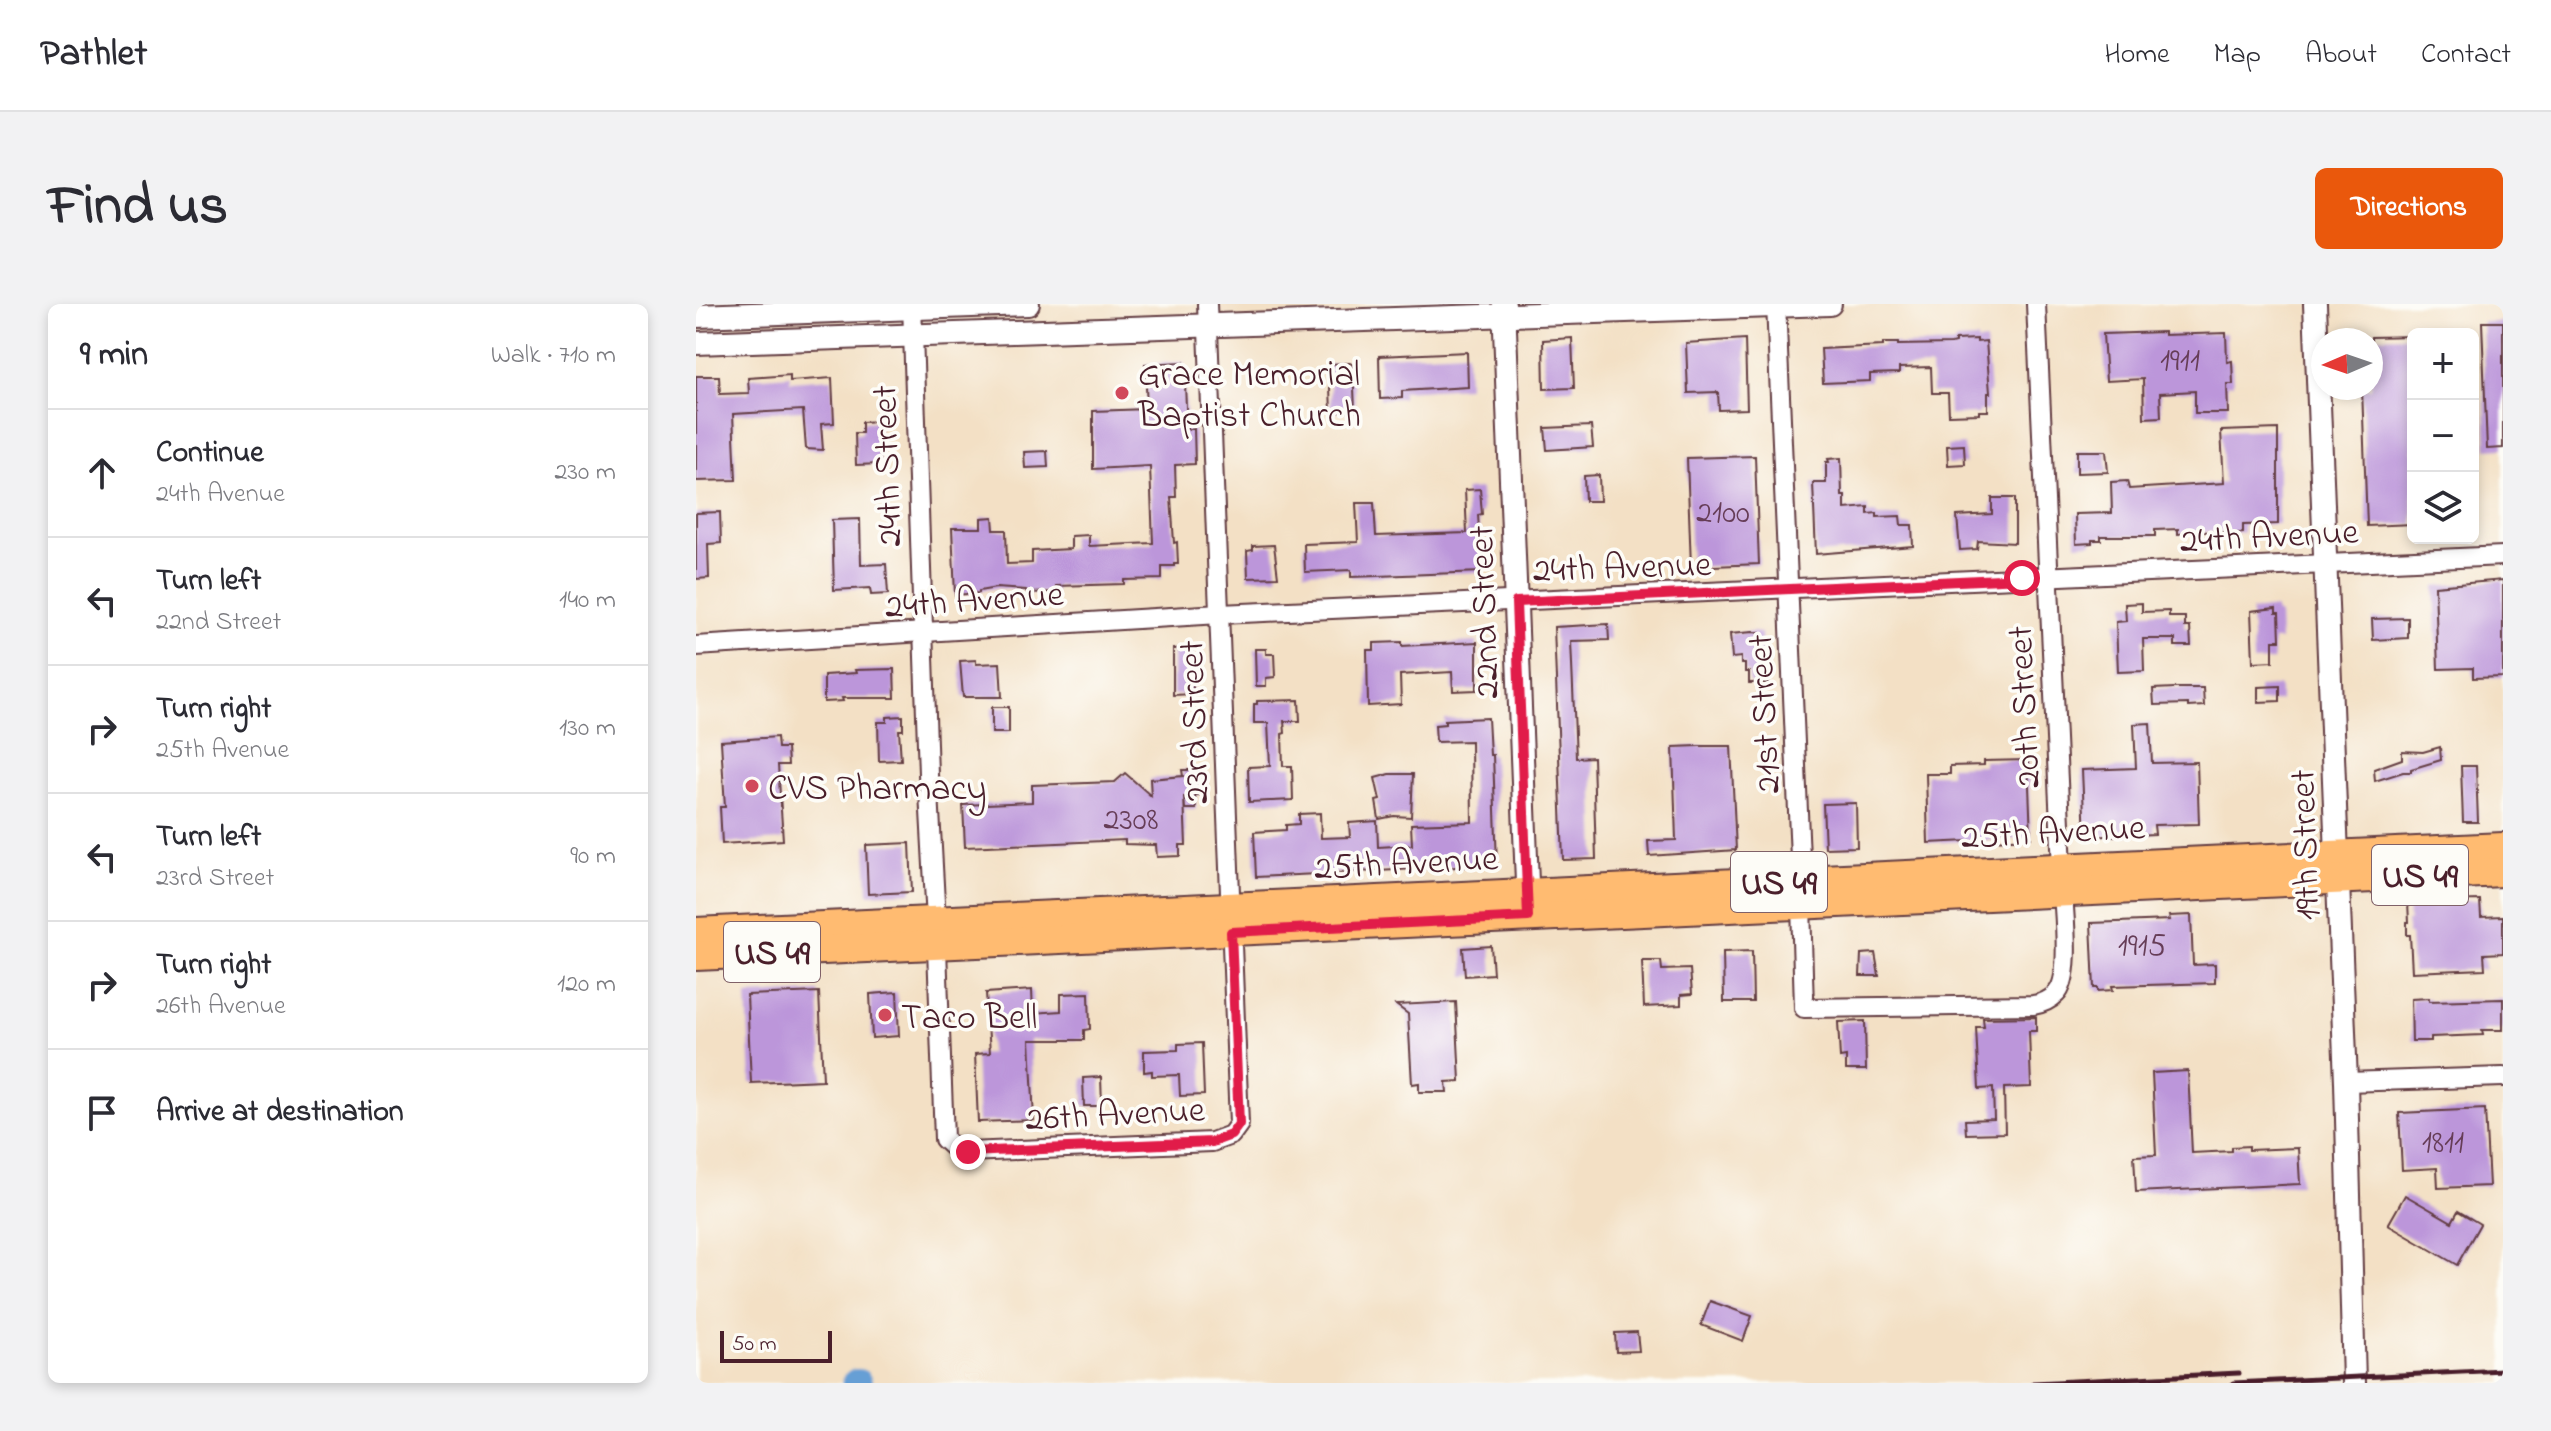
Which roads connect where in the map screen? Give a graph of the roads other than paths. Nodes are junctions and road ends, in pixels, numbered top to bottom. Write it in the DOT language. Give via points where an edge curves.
graph roads {
  1 [pos="1028,304"];
  2 [pos="1830,304"];
  3 [pos="2036,304"];
  4 [pos="2315,304"];
  5 [pos="1776,305"];
  6 [pos="911,306"];
  7 [pos="1504,310"];
  8 [pos="1208,315"];
  9 [pos="696,316"];
  10 [pos="912,336"];
  11 [pos="696,343"];
  12 [pos="2503,556"];
  13 [pos="2325,564"];
  14 [pos="2048,577"];
  15 [pos="1788,590"];
  16 [pos="1516,602"];
  17 [pos="1220,614"];
  18 [pos="923,633"];
  19 [pos="696,646"];
  20 [pos="2503,847"];
  21 [pos="2338,867"];
  22 [pos="2503,872"];
  23 [pos="2063,880"];
  24 [pos="1801,892"];
  25 [pos="1527,905"];
  26 [pos="1230,920"];
  27 [pos="696,932"];
  28 [pos="937,933"];
  29 [pos="696,956"];
  30 [pos="1804,1008"];
  31 [pos="2503,1077"];
  32 [pos="2346,1082"];
  33 [pos="1231,1135"];
  34 [pos="954,1148"];
  35 [pos="2354,1383"];
  1 -- 6 [label="street"];
  2 -- 5 [label="street"];
  3 -- 14 [label="street, 20th Street"];
  4 -- 13 [label="street, 19th Street"];
  5 -- 7 [label="street"];
  5 -- 15 [label="street, 21st Street"];
  6 -- 9 [label="street"];
  6 -- 10 [label="street, 24th Street"];
  7 -- 8 [label="street"];
  7 -- 16 [label="street, 22nd Street"];
  8 -- 10 [label="street"];
  8 -- 17 [label="street, 23rd Street"];
  10 -- 11 [label="street"];
  10 -- 18 [label="street, 24th Street"];
  12 -- 13 [label="street, 24th Avenue"];
  13 -- 14 [label="street, 24th Avenue"];
  13 -- 21 [label="street, 19th Street"];
  14 -- 15 [label="street, 24th Avenue"];
  14 -- 23 [label="street, 20th Street"];
  15 -- 16 [label="street, 24th Avenue"];
  15 -- 24 [label="street, 21st Street"];
  16 -- 17 [label="street, 24th Avenue"];
  16 -- 25 [label="street, 22nd Street"];
  17 -- 18 [label="street, 24th Avenue"];
  17 -- 26 [label="street, 23rd Street"];
  18 -- 19 [label="street, 24th Avenue"];
  18 -- 28 [label="street, 24th Street"];
  20 -- 21 [label="main road, 25th Avenue / US 49"];
  21 -- 22 [label="main road, 25th Avenue / US 49"];
  21 -- 23 [label="main road, 25th Avenue / US 49"];
  21 -- 32 [label="street, 19th Street"];
  23 -- 24 [label="main road, 25th Avenue / US 49"];
  23 -- 30 [label="street, 20th Street" via="2064,979 2057,994 2042,1003"];
  24 -- 25 [label="main road, 25th Avenue / US 49"];
  24 -- 30 [label="street, 21st Street"];
  25 -- 26 [label="main road, 25th Avenue / US 49"];
  26 -- 28 [label="main road, 25th Avenue / US 49"];
  26 -- 33 [label="street, 23rd Street" via="1239,1124"];
  27 -- 28 [label="main road, 25th Avenue / US 49"];
  28 -- 29 [label="main road, 25th Avenue / US 49"];
  28 -- 34 [label="street, 24th Street" via="944,1139"];
  31 -- 32 [label="street"];
  32 -- 35 [label="street, 19th Street"];
  33 -- 34 [label="street, 26th Avenue" via="1212,1142 968,1152"];
}
